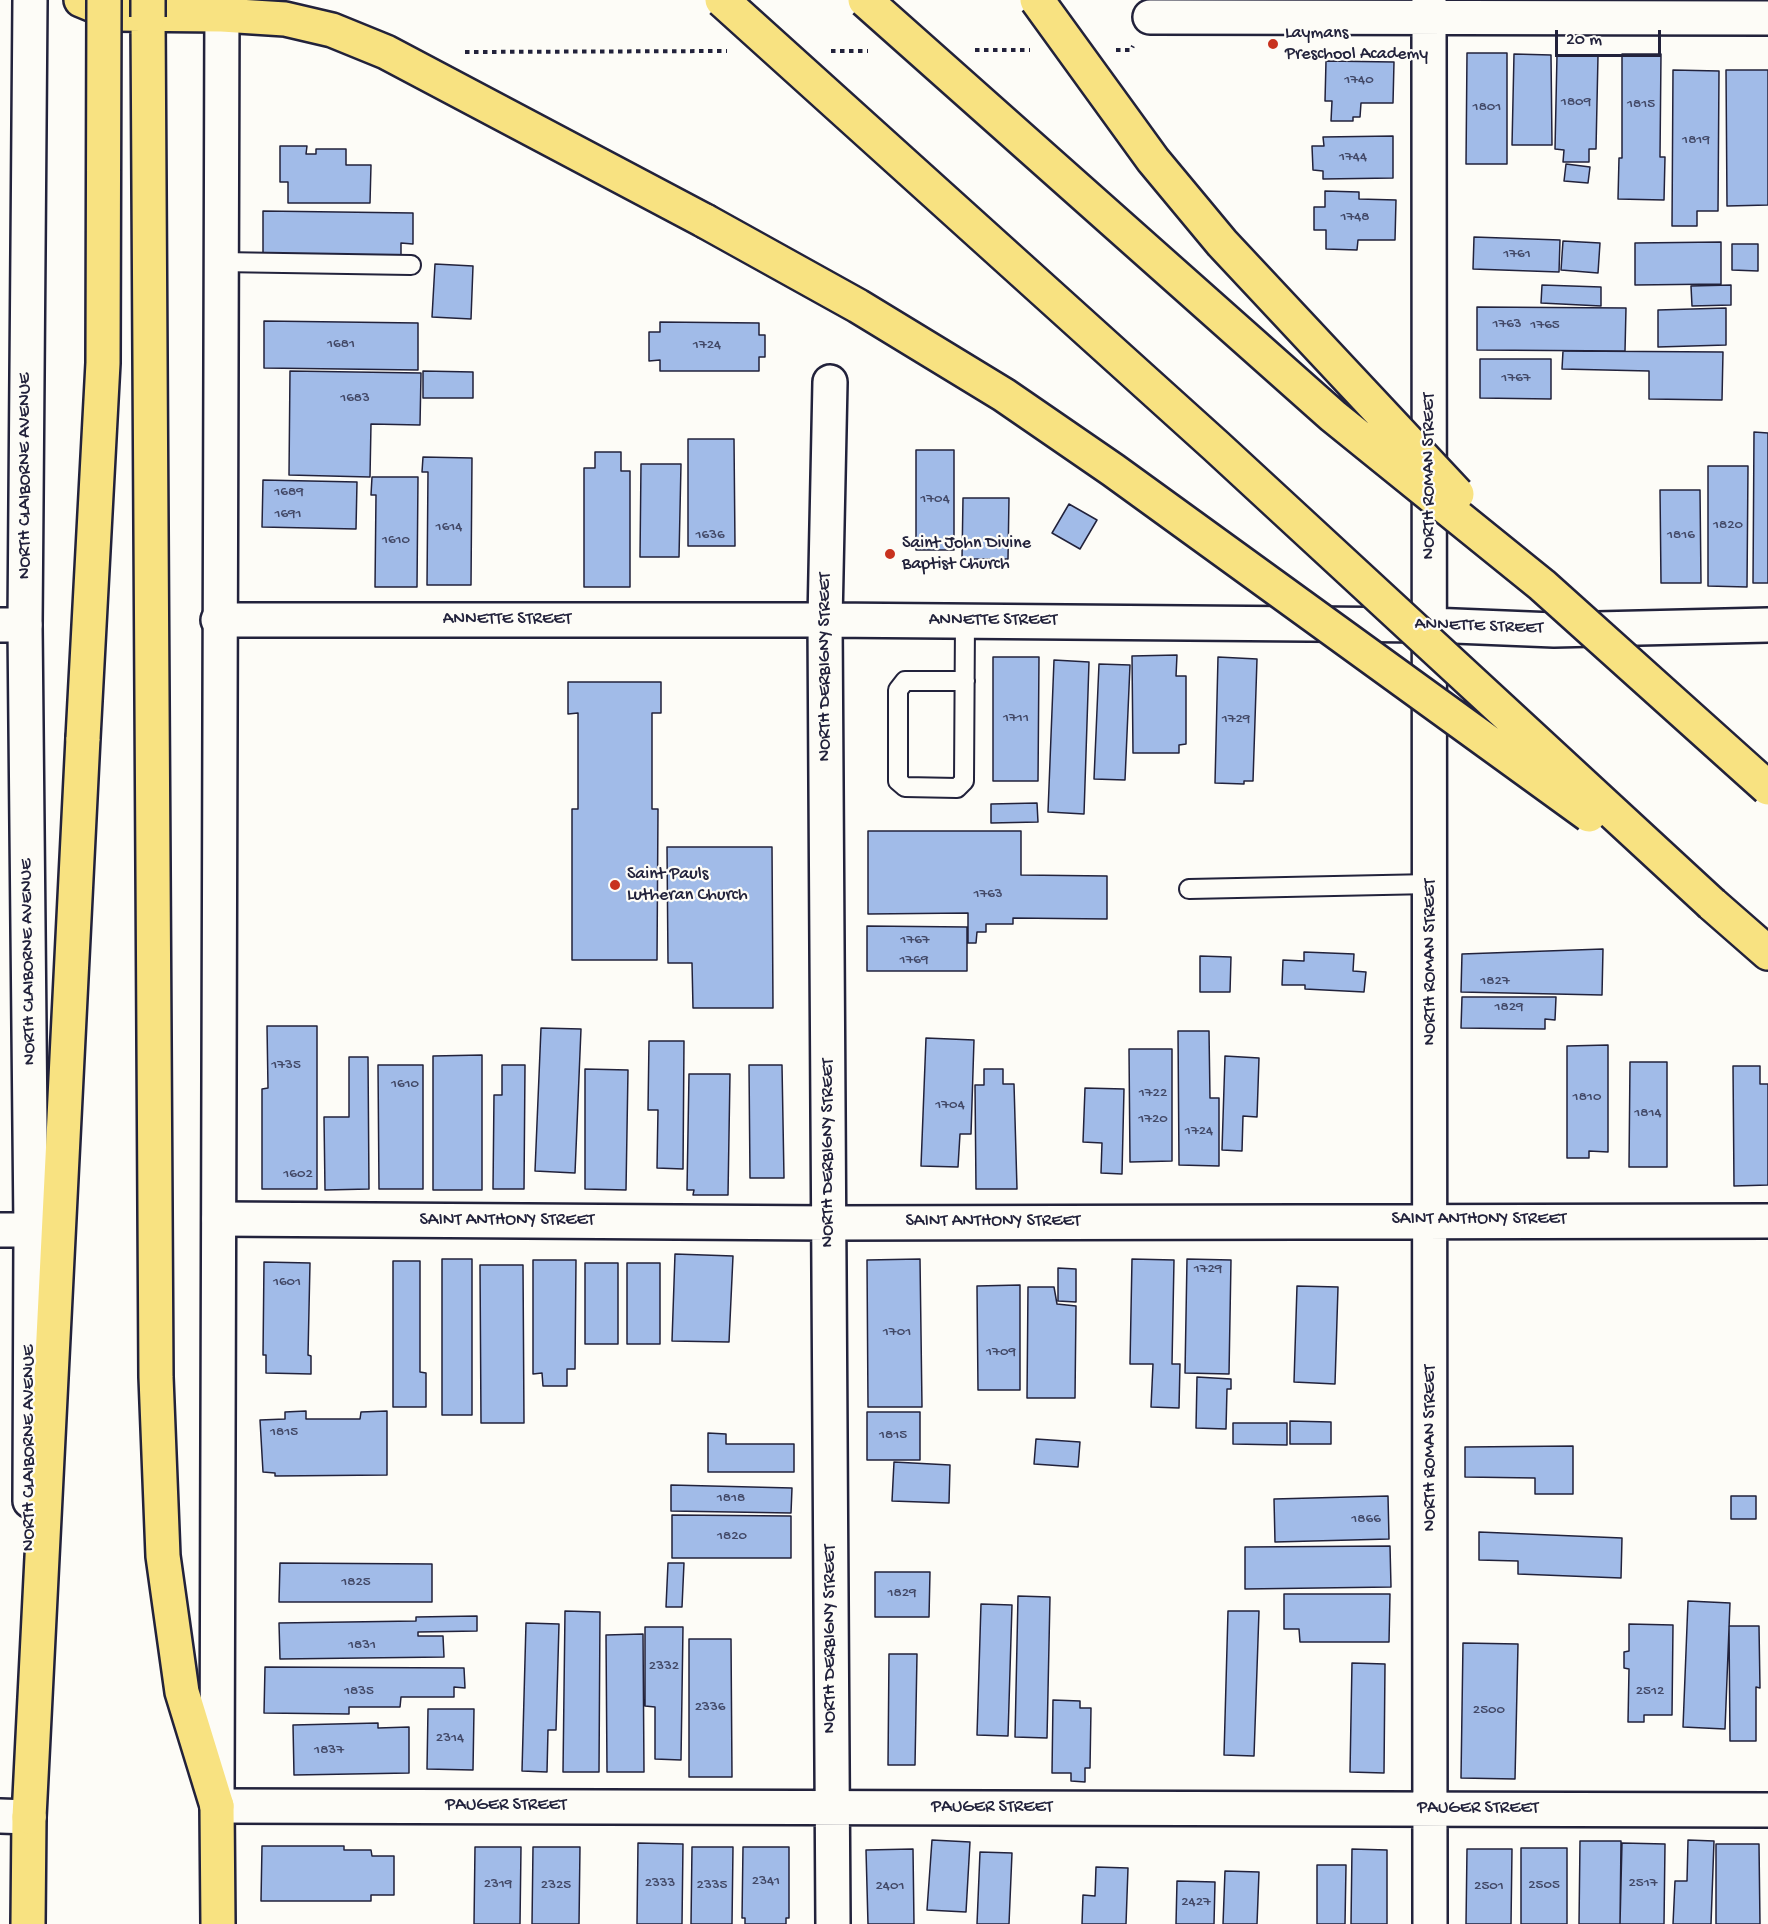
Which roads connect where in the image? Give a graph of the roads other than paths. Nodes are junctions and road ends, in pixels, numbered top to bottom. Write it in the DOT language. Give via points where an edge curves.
graph roads {
  1 [pos="30,0"];
  2 [pos="81,0"];
  3 [pos="104,0"];
  4 [pos="148,0"];
  5 [pos="722,0"];
  6 [pos="865,0"];
  7 [pos="1037,0"];
  8 [pos="222,7"];
  9 [pos="1429,8"];
  10 [pos="1150,17"];
  11 [pos="1768,18"];
  12 [pos="220,262"];
  13 [pos="411,265"];
  14 [pos="830,382"];
  15 [pos="1542,585"];
  16 [pos="218,620"];
  17 [pos="825,620"];
  18 [pos="965,621"];
  19 [pos="13,625"];
  20 [pos="1430,625"];
  21 [pos="1768,625"];
  22 [pos="965,681"];
  23 [pos="1768,788"];
  24 [pos="1431,884"];
  25 [pos="1189,889"];
  26 [pos="1712,904"];
  27 [pos="1768,953"];
  28 [pos="219,1219"];
  29 [pos="1432,1220"];
  30 [pos="1768,1221"];
  31 [pos="830,1222"];
  32 [pos="16,1230"];
  33 [pos="217,1806"];
  34 [pos="831,1808"];
  35 [pos="1430,1808"];
  36 [pos="1768,1810"];
  37 [pos="14,1816"];
  38 [pos="28,1924"];
  39 [pos="218,1924"];
  40 [pos="833,1924"];
  41 [pos="1430,1924"];
  1 -- 19 [label="street, NORTH CLAIBORNE AVENUE"];
  2 -- 8 [label="main road" via="115,14"];
  3 -- 37 [label="main road, bridge" via="103,363"];
  4 -- 33 [label="main road, bridge" via="156,1377 163,1556 182,1692"];
  5 -- 26 [label="main road, bridge" via="1216,446"];
  6 -- 15 [label="main road, bridge" via="1333,416"];
  7 -- 15 [label="main road, bridge" via="1153,160 1222,243"];
  8 -- 12 [label="street"];
  8 -- 26 [label="main road, bridge" via="332,30 386,52 858,306 1004,395 1122,476"];
  9 -- 10 [label="street"];
  9 -- 11 [label="street"];
  9 -- 20 [label="street, NORTH ROMAN STREET"];
  12 -- 13 [label="lane"];
  12 -- 16 [label="street"];
  14 -- 17 [label="street, NORTH DERBIGNY STREET"];
  15 -- 23 [label="main road, bridge"];
  16 -- 17 [label="street, ANNETTE STREET"];
  16 -- 28 [label="street"];
  17 -- 18 [label="street, ANNETTE STREET"];
  17 -- 31 [label="street, NORTH DERBIGNY STREET"];
  18 -- 20 [label="street, ANNETTE STREET"];
  18 -- 22 [label="lane"];
  19 -- 32 [label="street, NORTH CLAIBORNE AVENUE"];
  20 -- 21 [label="street, ANNETTE STREET" via="1554,630"];
  20 -- 24 [label="street, NORTH ROMAN STREET"];
  22 -- 22 [label="lane" via="964,781 957,788 905,787 898,781 898,690 905,681"];
  24 -- 25 [label="lane"];
  24 -- 29 [label="street, NORTH ROMAN STREET"];
  26 -- 27 [label="main road"];
  28 -- 31 [label="street, SAINT ANTHONY STREET"];
  28 -- 33 [label="street"];
  29 -- 30 [label="street, SAINT ANTHONY STREET"];
  29 -- 31 [label="street, SAINT ANTHONY STREET"];
  29 -- 35 [label="street, NORTH ROMAN STREET"];
  31 -- 34 [label="street, NORTH DERBIGNY STREET"];
  32 -- 37 [label="street, NORTH CLAIBORNE AVENUE"];
  33 -- 34 [label="street, PAUGER STREET"];
  33 -- 39 [label="main road"];
  34 -- 35 [label="street, PAUGER STREET"];
  34 -- 40 [label="street, NORTH DERBIGNY STREET"];
  35 -- 36 [label="street, PAUGER STREET"];
  35 -- 41 [label="street, NORTH ROMAN STREET"];
  37 -- 38 [label="main road, NORTH CLAIBORNE AVENUE"];
}
